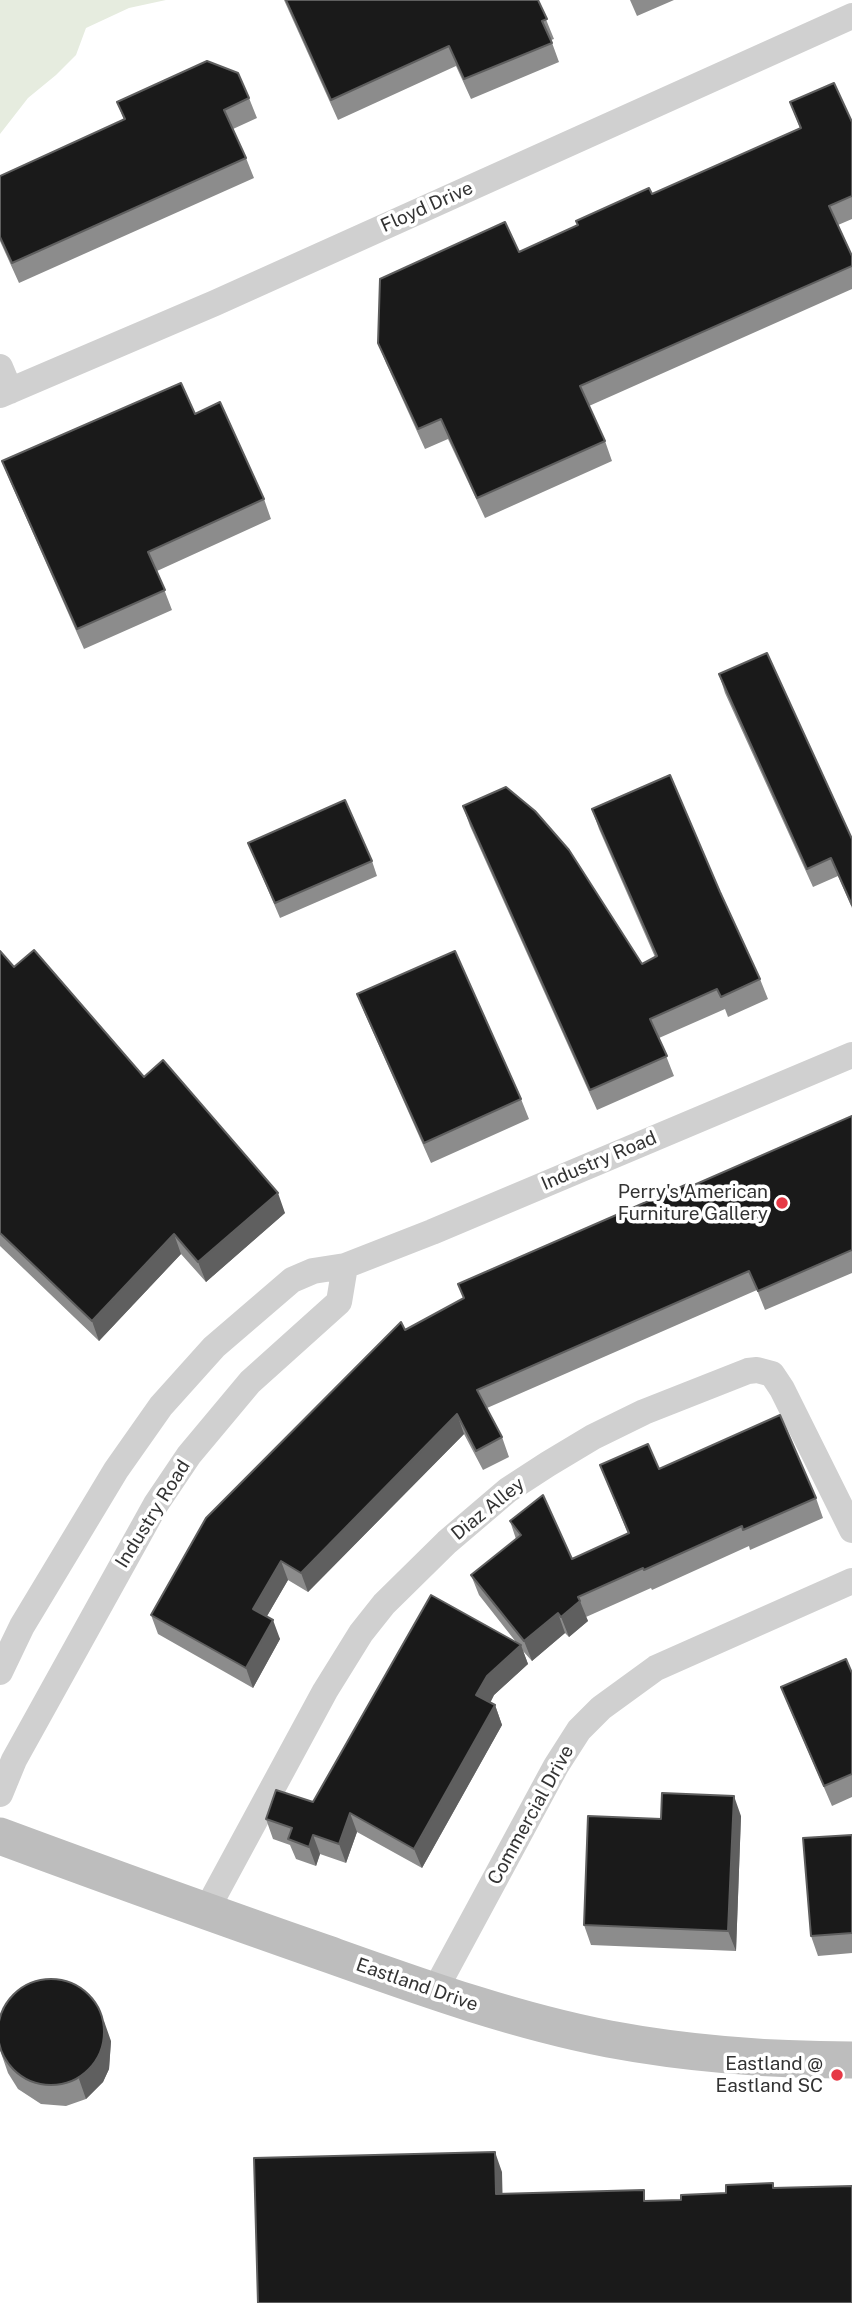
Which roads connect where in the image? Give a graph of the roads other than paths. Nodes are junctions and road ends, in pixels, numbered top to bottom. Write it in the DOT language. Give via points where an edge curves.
graph roads {
  1 [pos="852,16"];
  2 [pos="3,384"];
  3 [pos="852,1055"];
  4 [pos="345,1266"];
  5 [pos="852,1530"];
  6 [pos="852,1581"];
  7 [pos="0,1672"];
  8 [pos="0,1794"];
  9 [pos="0,1836"];
  10 [pos="206,1911"];
  11 [pos="434,1992"];
  12 [pos="852,2060"];
  1 -- 2 [label="street, Floyd Drive" via="215,303"];
  3 -- 4 [label="street, Industry Road"];
  4 -- 7 [label="street, Industry Road" via="292,1280 214,1347 161,1406 109,1482 22,1626"];
  4 -- 8 [label="street, Industry Road" via="339,1302 250,1382 189,1455 156,1504 14,1760"];
  5 -- 10 [label="street, Diaz Alley" via="772,1374 748,1371 644,1412 570,1450 508,1490 447,1542 361,1633 324,1692"];
  6 -- 11 [label="street, Commercial Drive" via="656,1668 601,1707 579,1730 556,1766"];
  9 -- 10 [label="street, Eastland Drive"];
  10 -- 11 [label="street, Eastland Drive"];
  11 -- 12 [label="street, Eastland Drive" via="608,2039 732,2055"];
}
